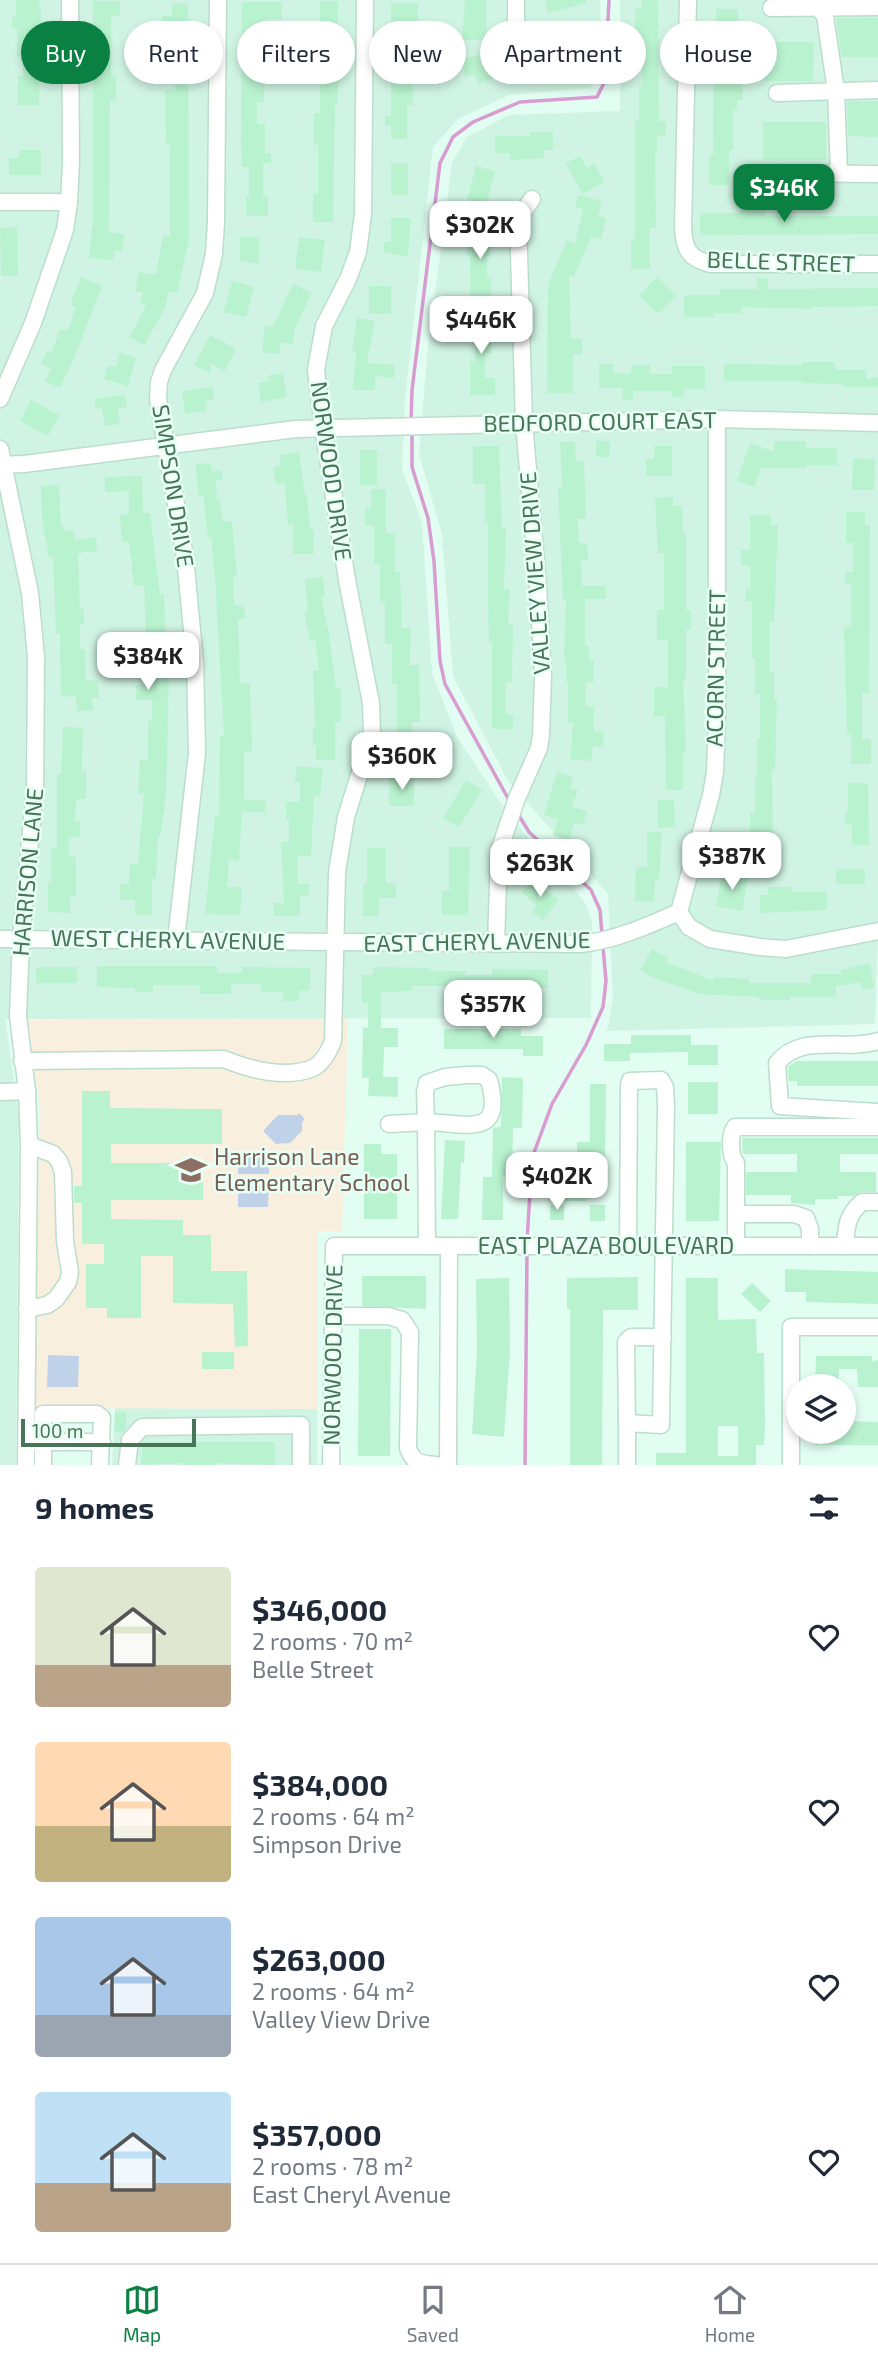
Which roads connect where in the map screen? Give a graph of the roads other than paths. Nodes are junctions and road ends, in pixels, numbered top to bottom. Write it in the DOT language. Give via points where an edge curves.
graph roads {
  1 [pos="70,0"];
  2 [pos="218,0"];
  3 [pos="365,0"];
  4 [pos="516,0"];
  5 [pos="688,0"];
  6 [pos="817,3"];
  7 [pos="878,7"];
  8 [pos="771,8"];
  9 [pos="516,21"];
  10 [pos="878,90"];
  11 [pos="836,91"];
  12 [pos="776,93"];
  13 [pos="772,173"];
  14 [pos="839,173"];
  15 [pos="878,174"];
  16 [pos="532,199"];
  17 [pos="0,202"];
  18 [pos="69,202"];
  19 [pos="878,264"];
  20 [pos="0,400"];
  21 [pos="717,419"];
  22 [pos="524,423"];
  23 [pos="878,423"];
  24 [pos="323,428"];
  25 [pos="165,444"];
  26 [pos="1,459"];
  27 [pos="679,912"];
  28 [pos="878,931"];
  29 [pos="0,939"];
  30 [pos="21,939"];
  31 [pos="176,940"];
  32 [pos="336,943"];
  33 [pos="496,944"];
  34 [pos="878,1041"];
  35 [pos="22,1061"];
  36 [pos="27,1091"];
  37 [pos="0,1092"];
  38 [pos="878,1112"];
  39 [pos="426,1122"];
  40 [pos="389,1124"];
  41 [pos="878,1127"];
  42 [pos="29,1144"];
  43 [pos="878,1202"];
  44 [pos="736,1214"];
  45 [pos="334,1246"];
  46 [pos="427,1246"];
  47 [pos="449,1246"];
  48 [pos="628,1246"];
  49 [pos="665,1246"];
  50 [pos="736,1246"];
  51 [pos="810,1246"];
  52 [pos="845,1246"];
  53 [pos="878,1246"];
  54 [pos="27,1309"];
  55 [pos="333,1316"];
  56 [pos="878,1327"];
  57 [pos="663,1338"];
  58 [pos="332,1420"];
  59 [pos="627,1423"];
  60 [pos="301,1425"];
  61 [pos="34,1442"];
  62 [pos="102,1442"];
  63 [pos="26,1465"];
  64 [pos="43,1465"];
  65 [pos="100,1465"];
  66 [pos="127,1465"];
  67 [pos="302,1465"];
  68 [pos="331,1465"];
  69 [pos="436,1465"];
  70 [pos="447,1465"];
  71 [pos="627,1465"];
  72 [pos="790,1465"];
  1 -- 18 [label="street"];
  2 -- 25 [label="street, SIMPSON DRIVE" via="214,254 205,293 159,382"];
  3 -- 24 [label="street, NORWOOD DRIVE" via="363,214 358,252 319,347 316,370"];
  4 -- 9 [label="street"];
  5 -- 19 [label="street, BELLE STREET" via="683,228 687,252 711,264"];
  6 -- 7 [label="street"];
  6 -- 8 [label="street"];
  6 -- 11 [label="street" via="825,16"];
  10 -- 11 [label="street"];
  11 -- 12 [label="street"];
  11 -- 14 [label="street"];
  13 -- 14 [label="street"];
  14 -- 15 [label="street"];
  16 -- 22 [label="street, VALLEY VIEW DRIVE" via="518,219"];
  17 -- 18 [label="street"];
  18 -- 20 [label="street" via="45,293"];
  21 -- 22 [label="street, BEDFORD COURT EAST"];
  21 -- 23 [label="street, BEDFORD COURT EAST"];
  21 -- 27 [label="street, ACORN STREET" via="715,772"];
  22 -- 24 [label="street, BEDFORD COURT EAST"];
  22 -- 33 [label="street, VALLEY VIEW DRIVE" via="543,676 539,748 499,851"];
  24 -- 25 [label="street, BEDFORD COURT EAST"];
  24 -- 32 [label="street, NORWOOD DRIVE" via="371,704 372,734 346,817 337,872"];
  25 -- 26 [label="street, BEDFORD COURT EAST" via="24,464"];
  25 -- 31 [label="street, SIMPSON DRIVE" via="185,557 195,662 197,753"];
  26 -- 30 [label="street, HARRISON LANE" via="30,593 36,657 35,788"];
  27 -- 28 [label="street" via="689,927 710,939 760,947 786,948"];
  27 -- 33 [label="street, EAST CHERYL AVENUE" via="609,939"];
  29 -- 30 [label="street, WEST CHERYL AVENUE"];
  30 -- 31 [label="street, WEST CHERYL AVENUE"];
  30 -- 35 [label="street, HARRISON LANE" via="18,1016"];
  31 -- 32 [label="street, WEST CHERYL AVENUE"];
  32 -- 33 [label="street, EAST CHERYL AVENUE"];
  32 -- 35 [label="street, NORWOOD DRIVE" via="333,1041 314,1067 290,1072 247,1069 225,1059"];
  34 -- 38 [label="street" via="804,1046 786,1051 777,1063 780,1107"];
  35 -- 36 [label="street, HARRISON LANE"];
  36 -- 37 [label="street"];
  36 -- 42 [label="street, HARRISON LANE"];
  39 -- 39 [label="street" via="484,1123 492,1116 489,1080 467,1075 427,1083"];
  39 -- 40 [label="street"];
  39 -- 46 [label="street"];
  41 -- 44 [label="street" via="735,1127"];
  42 -- 54 [label="street, HARRISON LANE"];
  42 -- 54 [label="street" via="53,1154 63,1172 70,1272 56,1299"];
  43 -- 52 [label="street" via="862,1202 855,1209 846,1224"];
  44 -- 50 [label="street"];
  44 -- 51 [label="street" via="806,1218"];
  45 -- 46 [label="street, EAST PLAZA BOULEVARD"];
  45 -- 55 [label="street, NORWOOD DRIVE"];
  46 -- 47 [label="street, EAST PLAZA BOULEVARD"];
  47 -- 48 [label="street, EAST PLAZA BOULEVARD"];
  47 -- 70 [label="street"];
  48 -- 49 [label="street, EAST PLAZA BOULEVARD"];
  48 -- 49 [label="street" via="628,1085 635,1079 661,1080 665,1087"];
  49 -- 50 [label="street, EAST PLAZA BOULEVARD"];
  49 -- 57 [label="street"];
  50 -- 51 [label="street, EAST PLAZA BOULEVARD"];
  51 -- 52 [label="street, EAST PLAZA BOULEVARD"];
  52 -- 53 [label="street, EAST PLAZA BOULEVARD"];
  54 -- 61 [label="street, HARRISON LANE"];
  55 -- 58 [label="street, NORWOOD DRIVE"];
  55 -- 69 [label="street" via="402,1320 410,1332 408,1448 419,1464"];
  56 -- 72 [label="street" via="790,1327"];
  57 -- 59 [label="street" via="631,1337 626,1342"];
  57 -- 59 [label="street" via="662,1425"];
  58 -- 60 [label="street"];
  58 -- 68 [label="street, NORWOOD DRIVE"];
  59 -- 71 [label="street"];
  60 -- 66 [label="street" via="142,1427 130,1440"];
  60 -- 67 [label="street"];
  61 -- 62 [label="street"];
  61 -- 62 [label="street" via="43,1414 97,1414 102,1418"];
  61 -- 63 [label="street, HARRISON LANE"];
  61 -- 64 [label="street"];
  62 -- 65 [label="street"];
}
